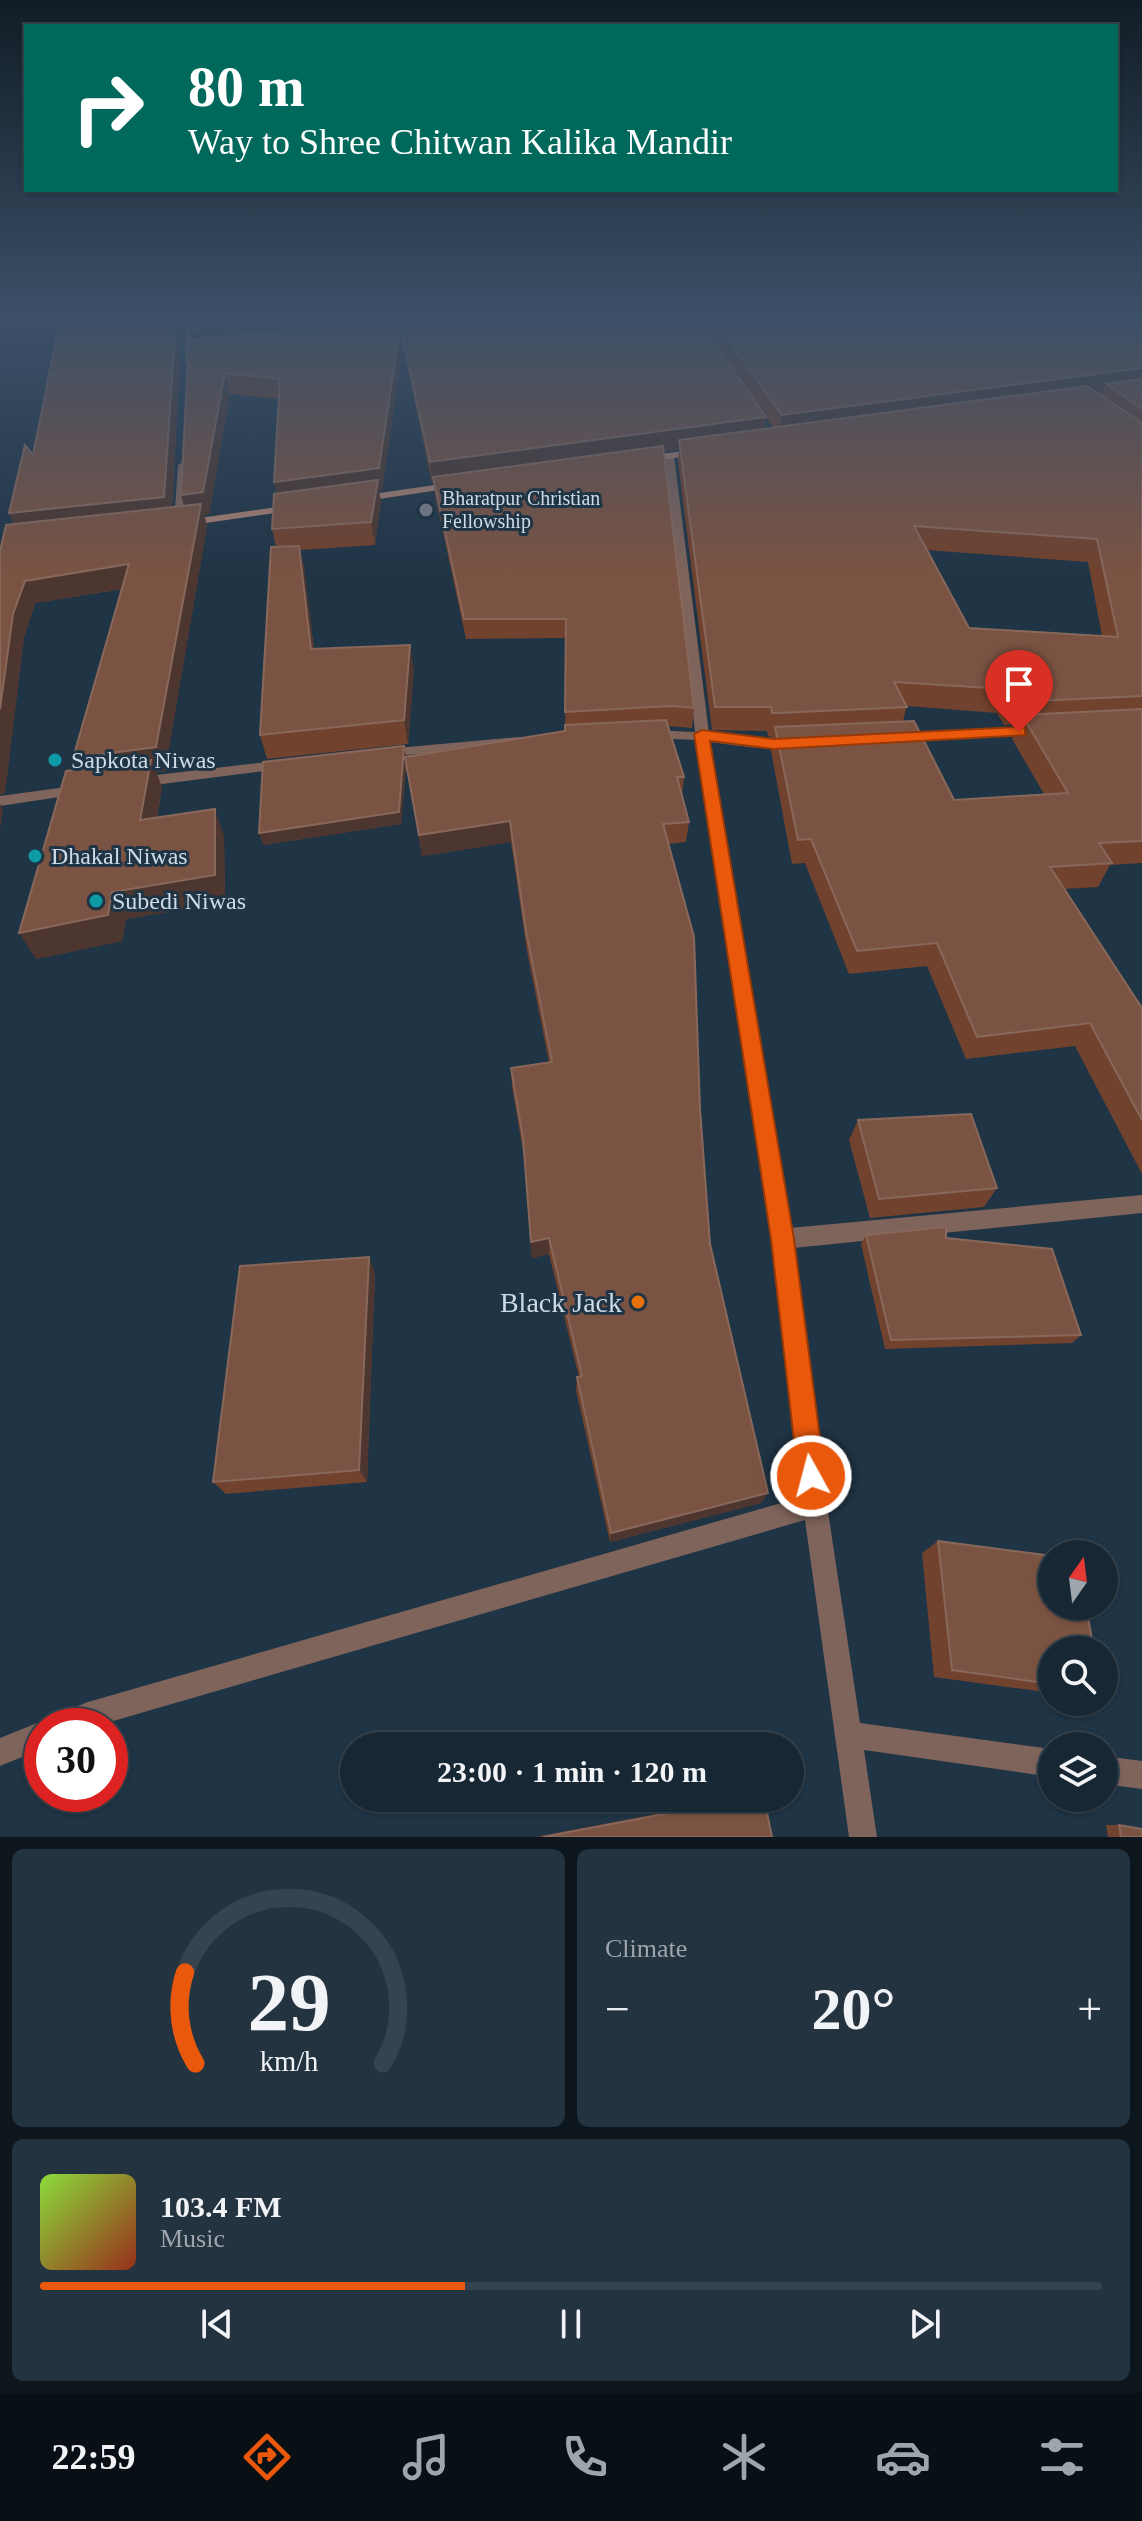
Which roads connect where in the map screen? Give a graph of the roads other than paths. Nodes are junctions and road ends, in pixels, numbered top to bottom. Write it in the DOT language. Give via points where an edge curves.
graph roads {
  1 [pos="184,447"];
  2 [pos="714,450"];
  3 [pos="669,456"];
  4 [pos="637,460"];
  5 [pos="463,484"];
  6 [pos="353,499"];
  7 [pos="305,506"];
  8 [pos="179,524"];
  9 [pos="164,525"];
  10 [pos="1050,730"];
  11 [pos="702,734"];
  12 [pos="638,735"];
  13 [pos="881,739"];
  14 [pos="527,740"];
  15 [pos="804,743"];
  16 [pos="373,754"];
  17 [pos="298,763"];
  18 [pos="0,801"];
  19 [pos="1142,1204"];
  20 [pos="782,1239"];
  21 [pos="815,1505"];
  22 [pos="112,1708"];
  23 [pos="851,1735"];
  24 [pos="24,1742"];
  25 [pos="0,1752"];
  26 [pos="1038,1761"];
  27 [pos="1118,1772"];
  28 [pos="1142,1775"];
  29 [pos="863,1837"];
  1 -- 8 [label="street"];
  2 -- 3 [label="street"];
  3 -- 4 [label="street"];
  3 -- 11 [label="street"];
  5 -- 6 [label="street"];
  7 -- 8 [label="street"];
  8 -- 9 [label="street"];
  10 -- 13 [label="street"];
  11 -- 12 [label="street"];
  11 -- 15 [label="street"];
  11 -- 20 [label="street"];
  14 -- 16 [label="street"];
  17 -- 18 [label="street"];
  19 -- 20 [label="street"];
  20 -- 21 [label="street"];
  21 -- 22 [label="street"];
  21 -- 23 [label="street"];
  23 -- 26 [label="street"];
  23 -- 29 [label="street"];
  24 -- 25 [label="street"];
  27 -- 28 [label="street"];
}
